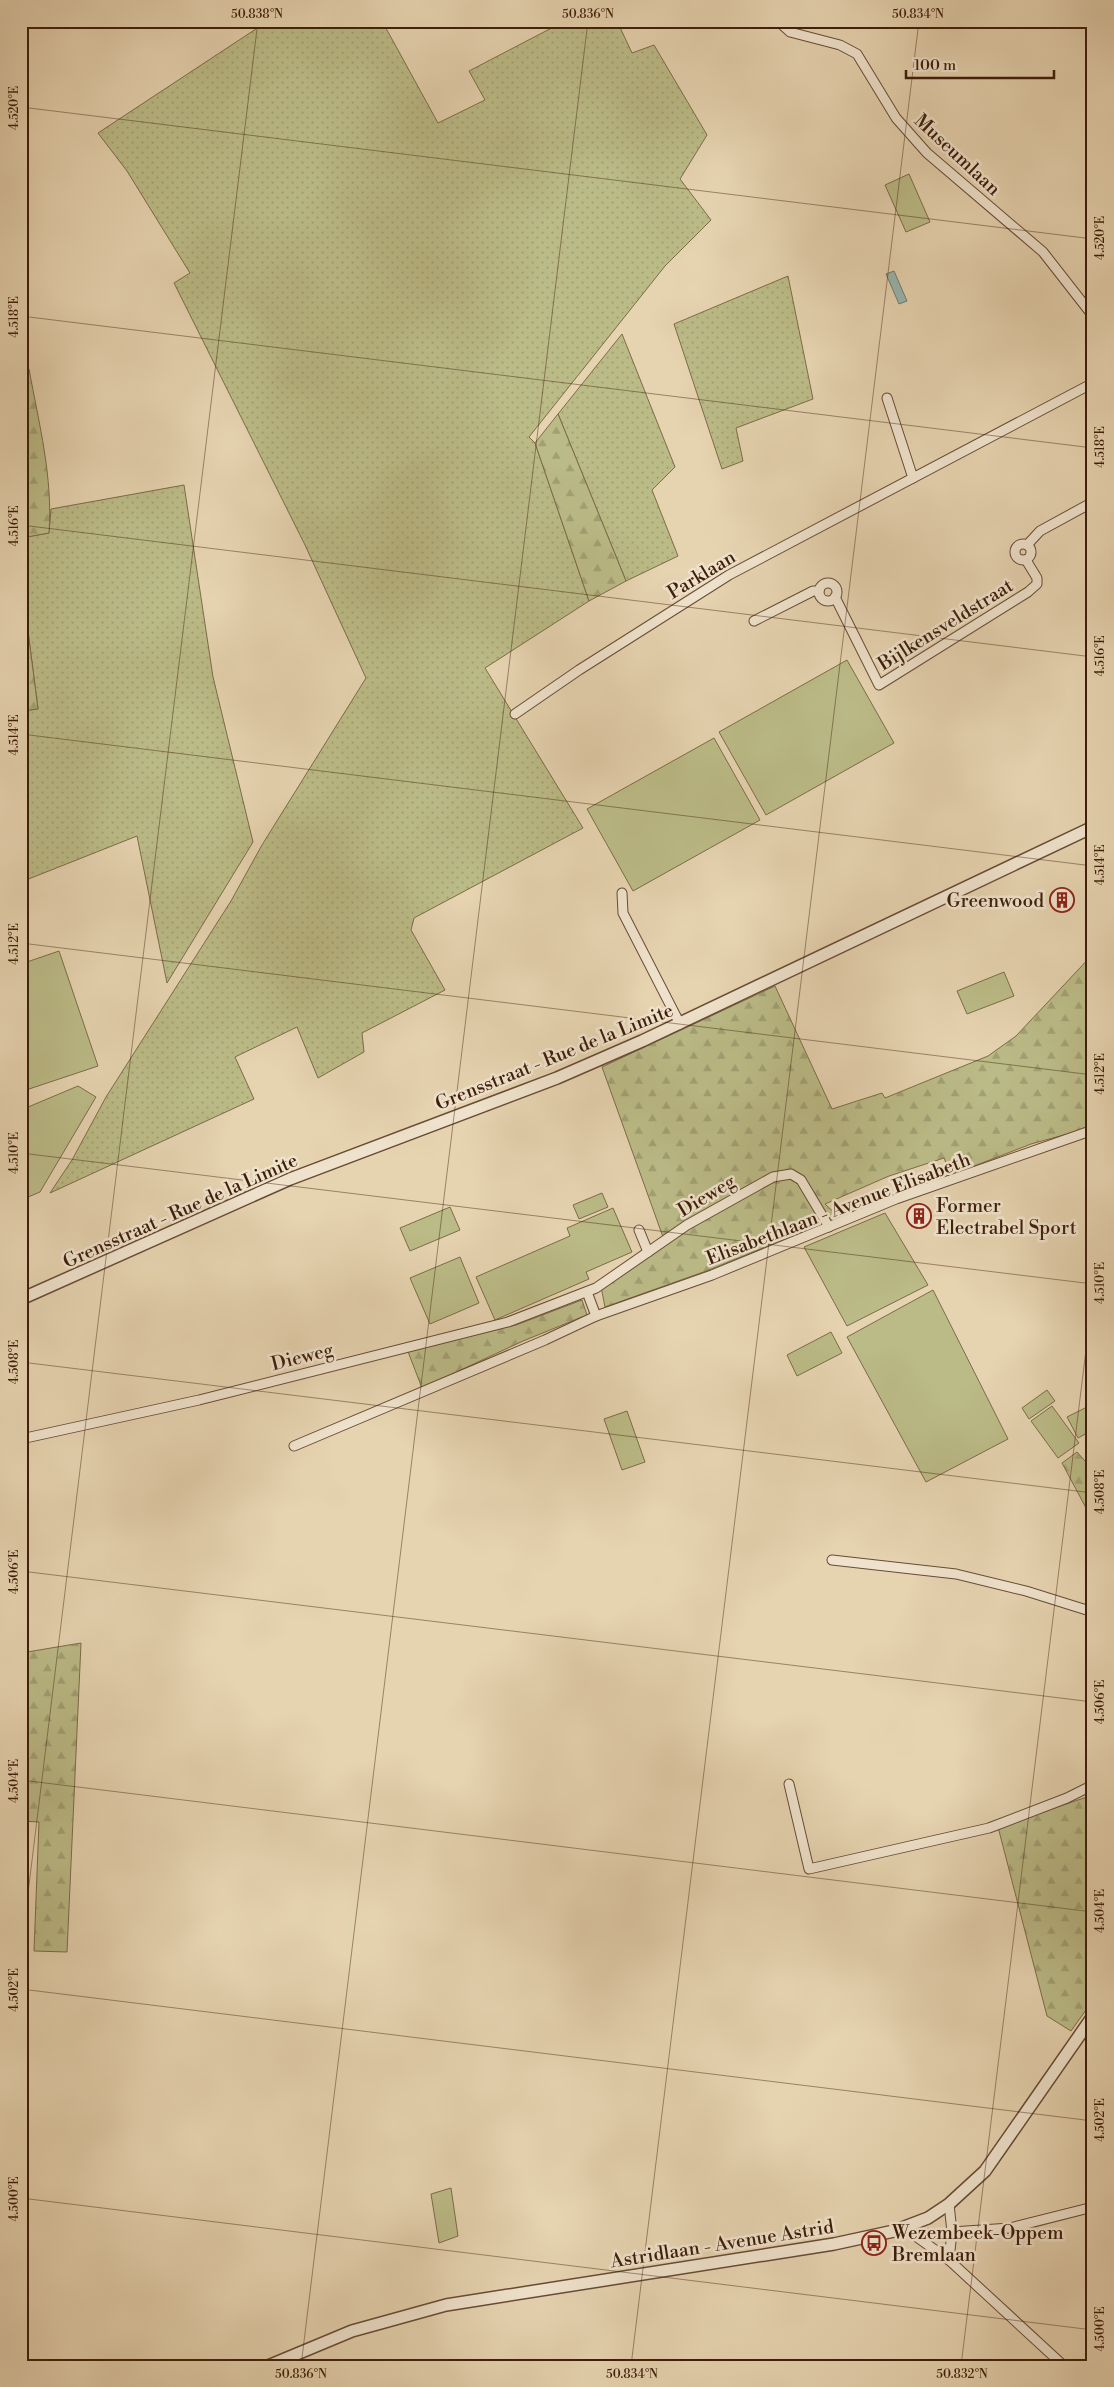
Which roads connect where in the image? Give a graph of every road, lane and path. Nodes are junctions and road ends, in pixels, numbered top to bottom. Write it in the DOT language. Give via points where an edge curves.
graph roads {
  1 [pos="778,21"];
  2 [pos="1091,311"];
  3 [pos="1093,383"];
  4 [pos="886,398"];
  5 [pos="913,478"];
  6 [pos="1093,502"];
  7 [pos="1027,544"];
  8 [pos="1026,560"];
  9 [pos="819,591"];
  10 [pos="835,597"];
  11 [pos="754,621"];
  12 [pos="515,714"];
  13 [pos="1093,827"];
  14 [pos="622,893"];
  15 [pos="680,1024"];
  16 [pos="1093,1130"];
  17 [pos="829,1227"];
  18 [pos="639,1230"];
  19 [pos="648,1252"];
  20 [pos="587,1292"];
  21 [pos="21,1299"];
  22 [pos="596,1316"];
  23 [pos="21,1439"];
  24 [pos="294,1446"];
  25 [pos="832,1560"];
  26 [pos="1093,1612"];
  27 [pos="789,1784"];
  28 [pos="1093,1785"];
  29 [pos="1093,2016"];
  30 [pos="950,2204"];
  31 [pos="1093,2207"];
  32 [pos="903,2227"];
  33 [pos="952,2232"];
  34 [pos="913,2234"];
  35 [pos="939,2234"];
  36 [pos="949,2260"];
  37 [pos="1061,2365"];
  38 [pos="268,2366"];
  1 -- 2 [label="street, Museumlaan" via="790,32 840,45 857,54 896,118 927,153 1043,252"];
  3 -- 5 [label="street, Parklaan"];
  4 -- 5 [label="street"];
  5 -- 12 [label="street, Parklaan" via="695,595"];
  6 -- 7 [label="street, Bijlkensveldstraat" via="1040,531"];
  7 -- 8 [label="street, Bijlkensveldstraat" via="1031,552"];
  7 -- 8 [label="street, Bijlkensveldstraat" via="1018,545 1014,553 1020,560"];
  8 -- 10 [label="street, Bijlkensveldstraat" via="1037,578 1037,584 1028,592 879,685"];
  9 -- 10 [label="street" via="824,600 830,601"];
  9 -- 10 [label="street, Bijlkensveldstraat" via="822,584 831,584 837,591"];
  9 -- 11 [label="street, Bijlkensveldstraat" via="813,591"];
  13 -- 15 [label="street, Grensstraat - Rue de la Limite"];
  14 -- 15 [label="street" via="623,913"];
  15 -- 21 [label="street, Grensstraat - Rue de la Limite" via="557,1078 290,1179"];
  16 -- 17 [label="street, Elisabethlaan - Avenue Elisabeth" via="896,1199"];
  17 -- 19 [label="street, Dieweg" via="805,1184 793,1176 780,1175 757,1184 712,1210"];
  17 -- 22 [label="street, Elisabethlaan - Avenue Elisabeth" via="712,1275"];
  18 -- 19 [label="street"];
  19 -- 20 [label="street, Dieweg"];
  20 -- 22 [label="street"];
  20 -- 23 [label="street, Dieweg" via="490,1327 199,1400"];
  22 -- 24 [label="street, Elisabethlaan - Avenue Elisabeth"];
  25 -- 26 [label="street" via="965,1576"];
  27 -- 28 [label="street" via="809,1869 989,1828"];
  29 -- 30 [label="street, Astridlaan - Avenue Astrid" via="984,2171"];
  30 -- 32 [label="street, Astridlaan - Avenue Astrid" via="928,2218"];
  30 -- 33 [label="street"];
  31 -- 33 [label="street" via="1010,2228"];
  32 -- 34 [label="street"];
  32 -- 38 [label="street, Astridlaan - Avenue Astrid" via="834,2244 446,2305 352,2331"];
  33 -- 36 [label="street"];
  34 -- 35 [label="street"];
  34 -- 36 [label="street"];
  36 -- 37 [label="street"];
}
